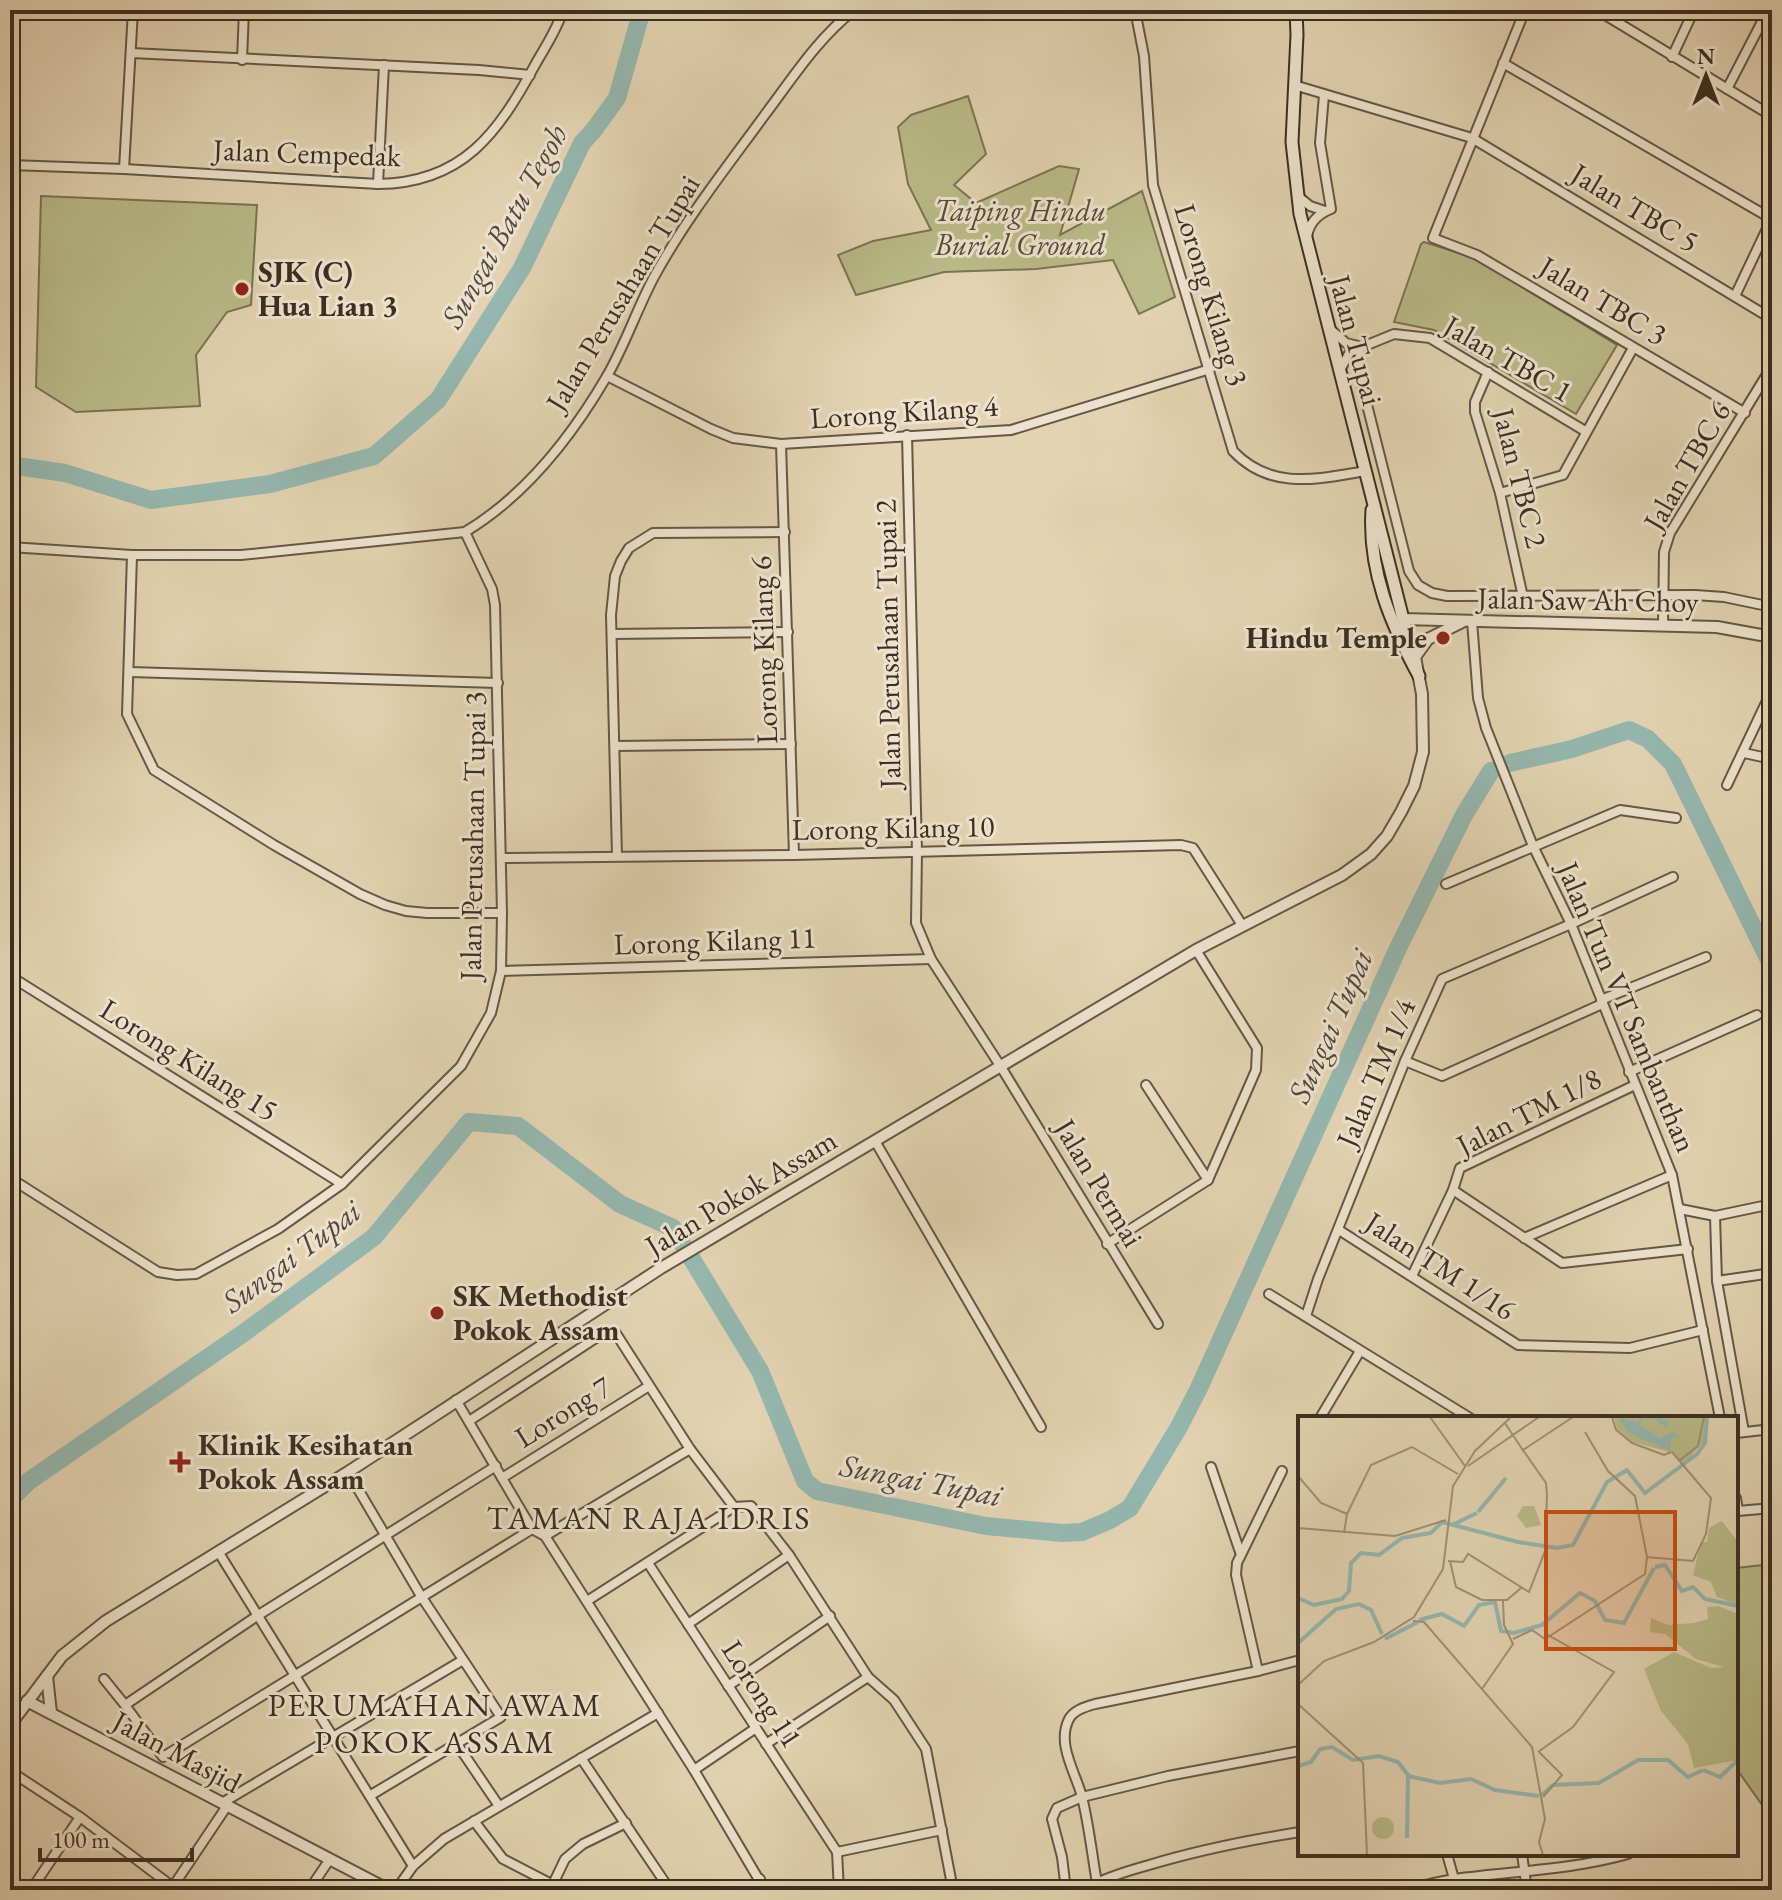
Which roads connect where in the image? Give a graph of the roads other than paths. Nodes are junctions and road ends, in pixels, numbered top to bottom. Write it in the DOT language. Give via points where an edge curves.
graph roads {
  1 [pos="11,10"];
  2 [pos="133,10"];
  3 [pos="244,10"];
  4 [pos="563,10"];
  5 [pos="854,10"];
  6 [pos="1135,10"];
  7 [pos="1296,10"];
  8 [pos="1525,10"];
  9 [pos="1597,10"];
  10 [pos="1694,10"];
  11 [pos="1768,10"];
  12 [pos="1609,13"];
  13 [pos="10,50"];
  14 [pos="131,53"];
  15 [pos="1672,57"];
  16 [pos="242,60"];
  17 [pos="1503,63"];
  18 [pos="384,65"];
  19 [pos="530,75"];
  20 [pos="1294,85"];
  21 [pos="1727,89"];
  22 [pos="1324,95"];
  23 [pos="1772,116"];
  24 [pos="1472,138"];
  25 [pos="10,165"];
  26 [pos="124,169"];
  27 [pos="378,184"];
  28 [pos="1297,195"];
  29 [pos="1326,211"];
  30 [pos="1772,219"];
  31 [pos="1306,245"];
  32 [pos="1735,296"];
  33 [pos="1772,319"];
  34 [pos="1328,327"];
  35 [pos="1359,347"];
  36 [pos="1633,348"];
  37 [pos="1772,366"];
  38 [pos="1210,369"];
  39 [pos="1340,370"];
  40 [pos="1488,372"];
  41 [pos="607,376"];
  42 [pos="1745,413"];
  43 [pos="1585,431"];
  44 [pos="907,435"];
  45 [pos="781,444"];
  46 [pos="1366,471"];
  47 [pos="1500,493"];
  48 [pos="1373,496"];
  49 [pos="465,532"];
  50 [pos="785,532"];
  51 [pos="10,547"];
  52 [pos="132,555"];
  53 [pos="1663,595"];
  54 [pos="1523,597"];
  55 [pos="1772,607"];
  56 [pos="1403,619"];
  57 [pos="1468,621"];
  58 [pos="1663,625"];
  59 [pos="788,632"];
  60 [pos="612,634"];
  61 [pos="1772,637"];
  62 [pos="1415,657"];
  63 [pos="130,672"];
  64 [pos="1419,676"];
  65 [pos="498,683"];
  66 [pos="1772,690"];
  67 [pos="791,744"];
  68 [pos="615,746"];
  69 [pos="1744,753"];
  70 [pos="1772,759"];
  71 [pos="1727,785"];
  72 [pos="1676,818"];
  73 [pos="1533,846"];
  74 [pos="917,852"];
  75 [pos="794,855"];
  76 [pos="617,856"];
  77 [pos="502,858"];
  78 [pos="1673,877"];
  79 [pos="1446,884"];
  80 [pos="502,913"];
  81 [pos="1571,924"];
  82 [pos="1242,925"];
  83 [pos="1196,950"];
  84 [pos="1706,957"];
  85 [pos="931,959"];
  86 [pos="501,971"];
  87 [pos="10,976"];
  88 [pos="1602,1002"];
  89 [pos="1757,1015"];
  90 [pos="1405,1061"];
  91 [pos="1001,1067"];
  92 [pos="1629,1072"];
  93 [pos="1146,1085"];
  94 [pos="1635,1085"];
  95 [pos="875,1141"];
  96 [pos="1672,1175"];
  97 [pos="10,1178"];
  98 [pos="1208,1180"];
  99 [pos="342,1184"];
  100 [pos="1453,1190"];
  101 [pos="1772,1204"];
  102 [pos="1680,1209"];
  103 [pos="1715,1216"];
  104 [pos="1339,1230"];
  105 [pos="1524,1238"];
  106 [pos="1107,1244"];
  107 [pos="1688,1249"];
  108 [pos="1772,1273"];
  109 [pos="1412,1276"];
  110 [pos="1717,1281"];
  111 [pos="1269,1294"];
  112 [pos="1306,1316"];
  113 [pos="1158,1324"];
  114 [pos="1703,1330"];
  115 [pos="1360,1351"];
  116 [pos="649,1386"];
  117 [pos="456,1400"];
  118 [pos="1321,1416"];
  119 [pos="1467,1416"];
  120 [pos="1720,1416"];
  121 [pos="1738,1416"];
  122 [pos="469,1421"];
  123 [pos="1041,1427"];
  124 [pos="1772,1429"];
  125 [pos="1740,1432"];
  126 [pos="690,1449"];
  127 [pos="496,1466"];
  128 [pos="1211,1467"];
  129 [pos="1282,1471"];
  130 [pos="348,1472"];
  131 [pos="502,1478"];
  132 [pos="734,1507"];
  133 [pos="1772,1508"];
  134 [pos="1738,1511"];
  135 [pos="532,1529"];
  136 [pos="386,1534"];
  137 [pos="545,1536"];
  138 [pos="1240,1552"];
  139 [pos="219,1553"];
  140 [pos="789,1555"];
  141 [pos="648,1563"];
  142 [pos="421,1596"];
  143 [pos="587,1601"];
  144 [pos="257,1616"];
  145 [pos="830,1616"];
  146 [pos="688,1624"];
  147 [pos="463,1660"];
  148 [pos="1298,1661"];
  149 [pos="1258,1671"];
  150 [pos="296,1674"];
  151 [pos="47,1676"];
  152 [pos="868,1677"];
  153 [pos="104,1679"];
  154 [pos="728,1686"];
  155 [pos="27,1701"];
  156 [pos="125,1705"];
  157 [pos="51,1713"];
  158 [pos="658,1713"];
  159 [pos="10,1725"];
  160 [pos="756,1728"];
  161 [pos="334,1735"];
  162 [pos="457,1744"];
  163 [pos="766,1744"];
  164 [pos="1298,1751"];
  165 [pos="581,1758"];
  166 [pos="694,1770"];
  167 [pos="10,1771"];
  168 [pos="371,1795"];
  169 [pos="1082,1797"];
  170 [pos="224,1804"];
  171 [pos="499,1806"];
  172 [pos="80,1817"];
  173 [pos="474,1821"];
  174 [pos="626,1823"];
  175 [pos="942,1830"];
  176 [pos="1298,1832"];
  177 [pos="837,1852"];
  178 [pos="1448,1856"];
  179 [pos="1522,1856"];
  180 [pos="1621,1856"];
  181 [pos="330,1859"];
  182 [pos="413,1866"];
  183 [pos="1525,1873"];
  184 [pos="760,1879"];
  185 [pos="1454,1879"];
  186 [pos="553,1884"];
  187 [pos="1098,1887"];
  188 [pos="174,1889"];
  189 [pos="31,1890"];
  190 [pos="309,1890"];
  191 [pos="389,1890"];
  192 [pos="396,1890"];
  193 [pos="563,1890"];
  194 [pos="670,1890"];
  195 [pos="752,1890"];
  196 [pos="765,1890"];
  197 [pos="839,1890"];
  198 [pos="953,1890"];
  199 [pos="1066,1890"];
  200 [pos="1406,1890"];
  201 [pos="1452,1890"];
  202 [pos="1527,1890"];
  1 -- 13 [label="main road"];
  2 -- 14 [label="street"];
  3 -- 16 [label="street"];
  4 -- 19 [label="street, Jalan Cempedak"];
  5 -- 41 [label="street, Jalan Perusahaan Tupai" via="817,45 686,224"];
  6 -- 38 [label="street, Lorong Kilang 3" via="1144,56 1153,185"];
  7 -- 20 [label="main road, Jalan Tupai"];
  8 -- 17 [label="street"];
  9 -- 12 [label="street"];
  10 -- 15 [label="street"];
  11 -- 21 [label="street"];
  12 -- 15 [label="street"];
  14 -- 16 [label="street"];
  14 -- 26 [label="street"];
  15 -- 21 [label="street"];
  16 -- 18 [label="street"];
  17 -- 24 [label="street"];
  17 -- 30 [label="street"];
  18 -- 19 [label="street"];
  18 -- 27 [label="street"];
  19 -- 27 [label="street, Jalan Cempedak" via="502,121 471,154 415,181"];
  20 -- 22 [label="street, Jalan TBC 5"];
  20 -- 28 [label="main road, Jalan Tupai"];
  21 -- 23 [label="street"];
  22 -- 24 [label="street, Jalan TBC 5"];
  22 -- 29 [label="street" via="1320,143 1331,209"];
  24 -- 32 [label="street, Jalan TBC 5"];
  24 -- 36 [label="street, Jalan TBC 3" via="1433,238 1477,255"];
  25 -- 26 [label="street, Jalan Cempedak"];
  26 -- 27 [label="street, Jalan Cempedak"];
  28 -- 29 [label="street"];
  28 -- 31 [label="main road, Jalan Tupai"];
  29 -- 31 [label="street" via="1311,223"];
  30 -- 32 [label="street"];
  31 -- 34 [label="main road, Jalan Tupai"];
  32 -- 33 [label="street, Jalan TBC 5"];
  34 -- 35 [label="street"];
  34 -- 39 [label="main road, Jalan Tupai"];
  35 -- 39 [label="street"];
  35 -- 40 [label="street, Jalan TBC 1" via="1394,334 1430,338"];
  35 -- 54 [label="street" via="1363,389 1409,571 1418,585 1447,596"];
  36 -- 42 [label="street, Jalan TBC 3"];
  36 -- 43 [label="street"];
  37 -- 42 [label="street, Jalan TBC 6"];
  38 -- 44 [label="street, Lorong Kilang 4" via="1011,430"];
  38 -- 46 [label="street, Lorong Kilang 3" via="1233,451 1244,463 1275,477 1296,479"];
  39 -- 46 [label="main road, Jalan Tupai"];
  40 -- 43 [label="street, Jalan TBC 1"];
  40 -- 47 [label="street, Jalan TBC 2" via="1475,412"];
  41 -- 45 [label="street, Lorong Kilang 4" via="733,438"];
  41 -- 49 [label="street, Jalan Perusahaan Tupai" via="549,459 503,507"];
  42 -- 53 [label="street, Jalan TBC 6" via="1670,533"];
  43 -- 47 [label="street" via="1563,475"];
  44 -- 45 [label="street, Lorong Kilang 4"];
  44 -- 74 [label="street, Jalan Perusahaan Tupai 2"];
  45 -- 50 [label="street, Lorong Kilang 6"];
  46 -- 48 [label="main road, Jalan Tupai"];
  47 -- 54 [label="street, Jalan TBC 2"];
  48 -- 56 [label="main road, Jalan Tupai"];
  48 -- 64 [label="main road" via="1370,534 1377,571 1391,624"];
  49 -- 52 [label="street, Jalan Perusahaan Tupai" via="241,555"];
  49 -- 65 [label="street, Jalan Perusahaan Tupai 3" via="492,589"];
  50 -- 59 [label="street, Lorong Kilang 6"];
  50 -- 60 [label="street" via="653,533 640,539 629,548 615,576"];
  51 -- 52 [label="street, Jalan Perusahaan Tupai"];
  52 -- 63 [label="street"];
  53 -- 54 [label="street"];
  53 -- 55 [label="street" via="1724,597"];
  53 -- 58 [label="street, Jalan TBC 6"];
  56 -- 57 [label="street, Jalan Saw Ah Choy"];
  56 -- 62 [label="street, Jalan Tupai"];
  57 -- 58 [label="street, Jalan Saw Ah Choy"];
  57 -- 62 [label="street" via="1428,639"];
  57 -- 73 [label="street, Jalan Tun VT Sambanthan" via="1486,728"];
  58 -- 61 [label="street, Jalan Saw Ah Choy"];
  59 -- 60 [label="street"];
  59 -- 67 [label="street, Lorong Kilang 6"];
  60 -- 68 [label="street"];
  62 -- 64 [label="street, Jalan Tupai"];
  63 -- 65 [label="street"];
  63 -- 80 [label="street" via="127,714 149,765 159,774 385,905 427,913"];
  64 -- 82 [label="street, Jalan Pokok Assam" via="1423,752 1414,786 1387,836 1342,875"];
  65 -- 77 [label="street, Jalan Perusahaan Tupai 3"];
  66 -- 69 [label="street"];
  67 -- 68 [label="street"];
  67 -- 75 [label="street, Lorong Kilang 6"];
  68 -- 76 [label="street"];
  69 -- 70 [label="street"];
  69 -- 71 [label="street"];
  72 -- 73 [label="street" via="1620,810"];
  73 -- 79 [label="street"];
  73 -- 81 [label="street, Jalan Tun VT Sambanthan"];
  74 -- 75 [label="street, Lorong Kilang 10"];
  74 -- 82 [label="street, Lorong Kilang 10" via="1181,845 1193,848"];
  74 -- 85 [label="street, Jalan Perusahaan Tupai 2" via="916,923"];
  75 -- 76 [label="street, Lorong Kilang 10"];
  76 -- 77 [label="street, Lorong Kilang 10"];
  77 -- 80 [label="street, Jalan Perusahaan Tupai 3"];
  78 -- 81 [label="street, Jalan TM 1/4"];
  80 -- 86 [label="street, Jalan Perusahaan Tupai 3"];
  81 -- 88 [label="street, Jalan Tun VT Sambanthan"];
  81 -- 90 [label="street, Jalan TM 1/4" via="1442,979"];
  82 -- 83 [label="street, Jalan Pokok Assam"];
  83 -- 91 [label="street, Jalan Pokok Assam"];
  83 -- 98 [label="street" via="1257,1048 1256,1070"];
  84 -- 88 [label="street"];
  85 -- 86 [label="street, Lorong Kilang 11"];
  85 -- 91 [label="street, Jalan Permai"];
  86 -- 99 [label="street, Jalan Perusahaan Tupai 3" via="491,1013 461,1066"];
  87 -- 99 [label="street, Lorong Kilang 15"];
  88 -- 90 [label="street" via="1442,1076"];
  88 -- 92 [label="street, Jalan Tun VT Sambanthan"];
  89 -- 92 [label="street"];
  90 -- 104 [label="street, Jalan TM 1/4"];
  91 -- 95 [label="street, Jalan Pokok Assam"];
  91 -- 106 [label="street, Jalan Permai"];
  92 -- 94 [label="street, Jalan Tun VT Sambanthan"];
  93 -- 98 [label="street"];
  94 -- 96 [label="street, Jalan Tun VT Sambanthan"];
  94 -- 100 [label="street, Jalan TM 1/8" via="1460,1168"];
  95 -- 117 [label="street, Jalan Pokok Assam"];
  95 -- 123 [label="street"];
  96 -- 102 [label="street, Jalan Tun VT Sambanthan"];
  96 -- 105 [label="street"];
  97 -- 99 [label="street, Jalan Perusahaan Tupai 3" via="158,1272 177,1275 196,1274 278,1229"];
  98 -- 106 [label="street"];
  100 -- 105 [label="street"];
  100 -- 109 [label="street, Jalan TM 1/8"];
  101 -- 103 [label="street"];
  102 -- 103 [label="street"];
  102 -- 107 [label="street, Jalan Tun VT Sambanthan"];
  103 -- 110 [label="street"];
  104 -- 109 [label="street, Jalan TM 1/16"];
  104 -- 112 [label="street, Jalan TM 1/4"];
  105 -- 107 [label="street" via="1562,1263"];
  106 -- 113 [label="street, Jalan Permai"];
  107 -- 114 [label="street, Jalan Tun VT Sambanthan"];
  108 -- 110 [label="street"];
  109 -- 114 [label="street, Jalan TM 1/16" via="1518,1345 1630,1348"];
  110 -- 121 [label="street"];
  111 -- 112 [label="street"];
  112 -- 115 [label="street"];
  114 -- 120 [label="street, Jalan Tun VT Sambanthan"];
  115 -- 118 [label="street"];
  115 -- 119 [label="street"];
  116 -- 122 [label="street" via="617,1334 605,1332"];
  116 -- 126 [label="street"];
  116 -- 131 [label="street, Lorong 7"];
  117 -- 122 [label="street"];
  117 -- 130 [label="street, Jalan Pokok Assam"];
  122 -- 127 [label="street"];
  124 -- 125 [label="street"];
  126 -- 132 [label="street"];
  126 -- 137 [label="street"];
  127 -- 131 [label="street"];
  127 -- 136 [label="street"];
  128 -- 138 [label="street"];
  129 -- 138 [label="street"];
  130 -- 136 [label="street"];
  130 -- 139 [label="street, Jalan Pokok Assam"];
  131 -- 135 [label="street"];
  132 -- 140 [label="street" via="751,1506"];
  132 -- 141 [label="street"];
  133 -- 134 [label="street"];
  135 -- 137 [label="street"];
  135 -- 142 [label="street"];
  136 -- 142 [label="street"];
  136 -- 144 [label="street"];
  137 -- 143 [label="street"];
  138 -- 149 [label="street" via="1236,1575"];
  139 -- 144 [label="street"];
  139 -- 151 [label="street, Jalan Pokok Assam" via="106,1621 62,1656"];
  140 -- 145 [label="street"];
  140 -- 146 [label="street"];
  141 -- 143 [label="street"];
  141 -- 146 [label="street, Lorong 11"];
  142 -- 147 [label="street"];
  142 -- 150 [label="street"];
  143 -- 158 [label="street"];
  144 -- 150 [label="street"];
  144 -- 156 [label="street"];
  145 -- 152 [label="street"];
  145 -- 154 [label="street"];
  146 -- 154 [label="street, Lorong 11"];
  147 -- 161 [label="street"];
  147 -- 162 [label="street" via="501,1717"];
  148 -- 149 [label="street"];
  149 -- 169 [label="street" via="1073,1713 1064,1735"];
  150 -- 156 [label="street" via="163,1757"];
  150 -- 161 [label="street"];
  151 -- 155 [label="street, Jalan Pokok Assam"];
  151 -- 157 [label="street"];
  152 -- 163 [label="street"];
  152 -- 175 [label="street" via="894,1700 926,1749"];
  153 -- 156 [label="street"];
  154 -- 160 [label="street, Lorong 11"];
  155 -- 157 [label="street, Jalan Masjid"];
  155 -- 159 [label="street, Jalan Pokok Assam"];
  157 -- 170 [label="street, Jalan Masjid"];
  158 -- 165 [label="street"];
  158 -- 166 [label="street"];
  160 -- 163 [label="street, Lorong 11"];
  160 -- 166 [label="street"];
  161 -- 168 [label="street"];
  161 -- 170 [label="street"];
  162 -- 168 [label="street"];
  162 -- 171 [label="street"];
  163 -- 177 [label="street, Lorong 11"];
  164 -- 169 [label="street"];
  165 -- 171 [label="street"];
  165 -- 174 [label="street"];
  166 -- 184 [label="street"];
  167 -- 172 [label="street"];
  168 -- 182 [label="street"];
  169 -- 187 [label="street"];
  169 -- 199 [label="street" via="1057,1808 1052,1819"];
  170 -- 181 [label="street, Jalan Masjid"];
  170 -- 188 [label="street"];
  171 -- 173 [label="street"];
  172 -- 188 [label="street"];
  172 -- 189 [label="street"];
  173 -- 182 [label="street"];
  173 -- 186 [label="street" via="503,1859"];
  174 -- 186 [label="street" via="565,1859"];
  174 -- 194 [label="street"];
  175 -- 177 [label="street"];
  175 -- 198 [label="street"];
  176 -- 187 [label="street" via="1193,1853 1124,1872"];
  177 -- 197 [label="street"];
  178 -- 185 [label="street"];
  179 -- 183 [label="street"];
  180 -- 183 [label="street"];
  181 -- 190 [label="street"];
  181 -- 191 [label="street, Jalan Masjid"];
  182 -- 192 [label="street"];
  183 -- 185 [label="street"];
  183 -- 202 [label="street"];
  184 -- 195 [label="street"];
  184 -- 196 [label="street"];
  185 -- 200 [label="street"];
  185 -- 201 [label="street"];
  186 -- 193 [label="street"];
}
